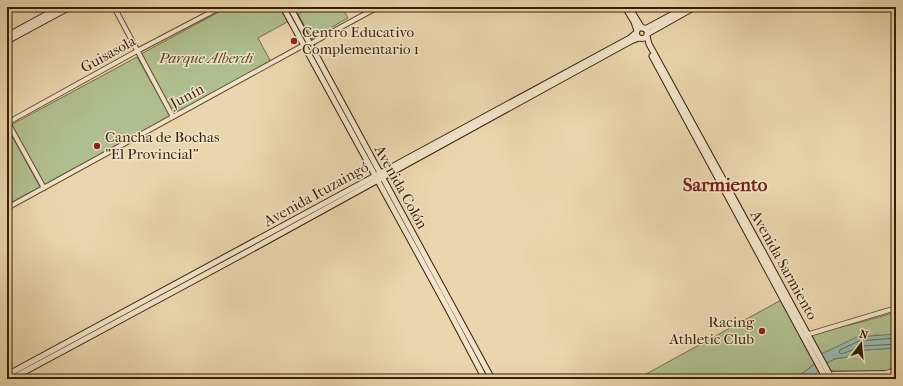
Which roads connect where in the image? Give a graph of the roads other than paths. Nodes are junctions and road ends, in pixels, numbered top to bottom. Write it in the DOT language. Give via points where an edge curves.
graph roads {
  1 [pos="60,7"];
  2 [pos="70,7"];
  3 [pos="114,7"];
  4 [pos="221,7"];
  5 [pos="284,7"];
  6 [pos="290,7"];
  7 [pos="378,7"];
  8 [pos="624,7"];
  9 [pos="629,7"];
  10 [pos="686,7"];
  11 [pos="694,7"];
  12 [pos="637,32"];
  13 [pos="644,34"];
  14 [pos="7,36"];
  15 [pos="7,41"];
  16 [pos="310,44"];
  17 [pos="304,45"];
  18 [pos="137,51"];
  19 [pos="173,117"];
  20 [pos="7,122"];
  21 [pos="379,177"];
  22 [pos="44,188"];
  23 [pos="7,208"];
  24 [pos="896,308"];
  25 [pos="806,335"];
  26 [pos="896,370"];
  27 [pos="7,376"];
  28 [pos="827,376"];
  29 [pos="11,379"];
  30 [pos="485,379"];
  31 [pos="492,379"];
  1 -- 14 [label="main road"];
  2 -- 15 [label="main road"];
  3 -- 18 [label="street"];
  4 -- 18 [label="street, Guisasola"];
  5 -- 17 [label="main road, Avenida Colón"];
  6 -- 16 [label="main road, Avenida Colón"];
  7 -- 16 [label="street, Junín"];
  8 -- 12 [label="main road"];
  9 -- 13 [label="main road, Avenida Sarmiento"];
  10 -- 13 [label="main road, Avenida Ituzaingó"];
  11 -- 13 [label="main road, Avenida Ituzaingó"];
  12 -- 13 [label="main road"];
  12 -- 21 [label="main road, Avenida Ituzaingó"];
  13 -- 21 [label="main road, Avenida Ituzaingó"];
  13 -- 25 [label="main road, Avenida Sarmiento"];
  16 -- 17 [label="street, Junín"];
  16 -- 21 [label="main road, Avenida Colón"];
  17 -- 19 [label="street, Junín"];
  17 -- 21 [label="main road, Avenida Colón"];
  18 -- 19 [label="street"];
  18 -- 20 [label="street, Guisasola"];
  19 -- 22 [label="street, Junín"];
  20 -- 22 [label="street"];
  21 -- 27 [label="main road, Avenida Ituzaingó"];
  21 -- 29 [label="main road, Avenida Ituzaingó"];
  21 -- 30 [label="main road, Avenida Colón"];
  21 -- 31 [label="main road, Avenida Colón"];
  22 -- 23 [label="street, Junín"];
  24 -- 25 [label="street"];
  25 -- 28 [label="main road, Avenida Sarmiento"];
  26 -- 28 [label="street"];
}
